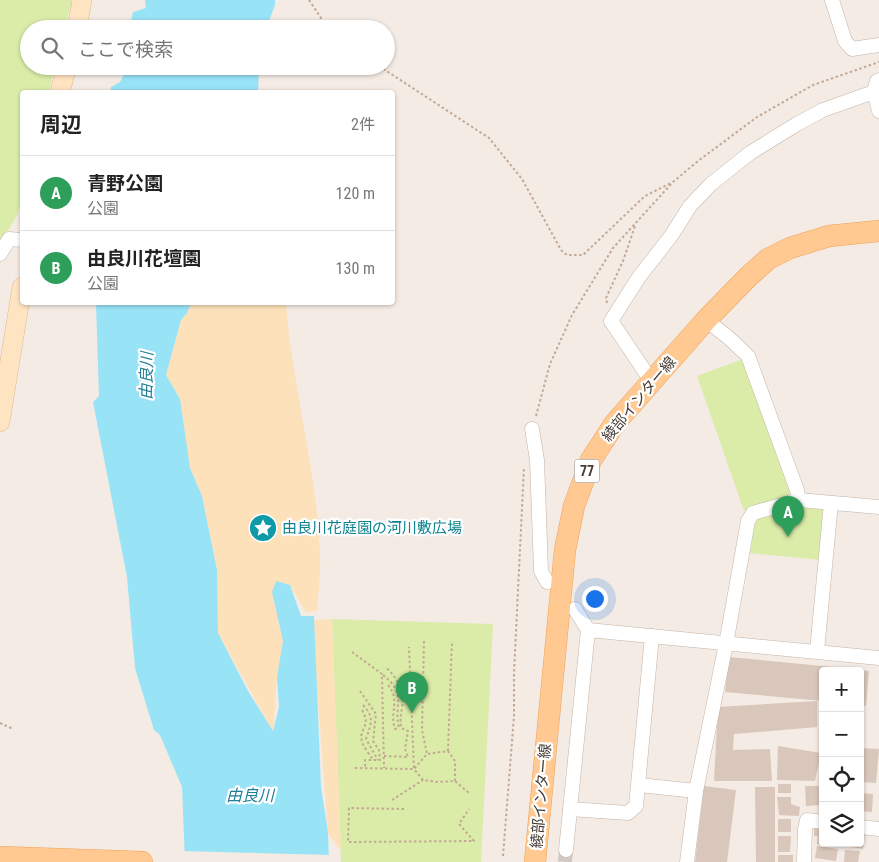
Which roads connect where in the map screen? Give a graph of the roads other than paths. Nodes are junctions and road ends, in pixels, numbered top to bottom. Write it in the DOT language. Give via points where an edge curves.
graph roads {
  1 [pos="82,0"];
  2 [pos="832,0"];
  3 [pos="79,20"];
  4 [pos="879,45"];
  5 [pos="65,75"];
  6 [pos="877,87"];
  7 [pos="61,90"];
  8 [pos="879,111"];
  9 [pos="879,231"];
  10 [pos="20,240"];
  11 [pos="0,254"];
  12 [pos="20,299"];
  13 [pos="706,320"];
  14 [pos="652,382"];
  15 [pos="0,422"];
  16 [pos="532,429"];
  17 [pos="800,500"];
  18 [pos="830,503"];
  19 [pos="879,507"];
  20 [pos="547,582"];
  21 [pos="574,609"];
  22 [pos="588,630"];
  23 [pos="652,636"];
  24 [pos="726,644"];
  25 [pos="817,651"];
  26 [pos="879,658"];
  27 [pos="639,785"];
  28 [pos="696,791"];
  29 [pos="570,809"];
  30 [pos="819,822"];
  31 [pos="864,827"];
  32 [pos="879,829"];
  33 [pos="566,850"];
  34 [pos="0,858"];
  35 [pos="142,862"];
  36 [pos="535,862"];
  37 [pos="688,862"];
  38 [pos="804,862"];
  1 -- 3 [label="street"];
  2 -- 4 [label="street" via="846,41 852,49"];
  5 -- 7 [label="street"];
  6 -- 8 [label="street"];
  6 -- 14 [label="street" via="797,124 750,153 711,184 690,206 611,321"];
  9 -- 13 [label="main road, 綾部インター線 / 77" via="829,236 790,248 768,259"];
  10 -- 11 [label="street" via="9,239"];
  12 -- 15 [label="street"];
  13 -- 14 [label="main road, 綾部インター線 / 77"];
  13 -- 17 [label="street" via="748,356"];
  14 -- 36 [label="main road, 綾部インター線 / 77" via="615,423 591,460 574,506 565,550"];
  16 -- 20 [label="street" via="537,460 541,571"];
  17 -- 18 [label="street"];
  17 -- 24 [label="street" via="753,513 748,521"];
  18 -- 19 [label="street"];
  18 -- 25 [label="street"];
  21 -- 22 [label="street"];
  22 -- 23 [label="street"];
  22 -- 29 [label="street"];
  23 -- 24 [label="street"];
  23 -- 27 [label="street"];
  24 -- 25 [label="street"];
  24 -- 28 [label="street"];
  25 -- 26 [label="street"];
  27 -- 28 [label="street"];
  27 -- 29 [label="street" via="636,806 628,813"];
  28 -- 37 [label="street"];
  29 -- 33 [label="street"];
  30 -- 38 [label="street" via="807,820"];
  31 -- 32 [label="street"];
  34 -- 35 [label="main road"];
}
